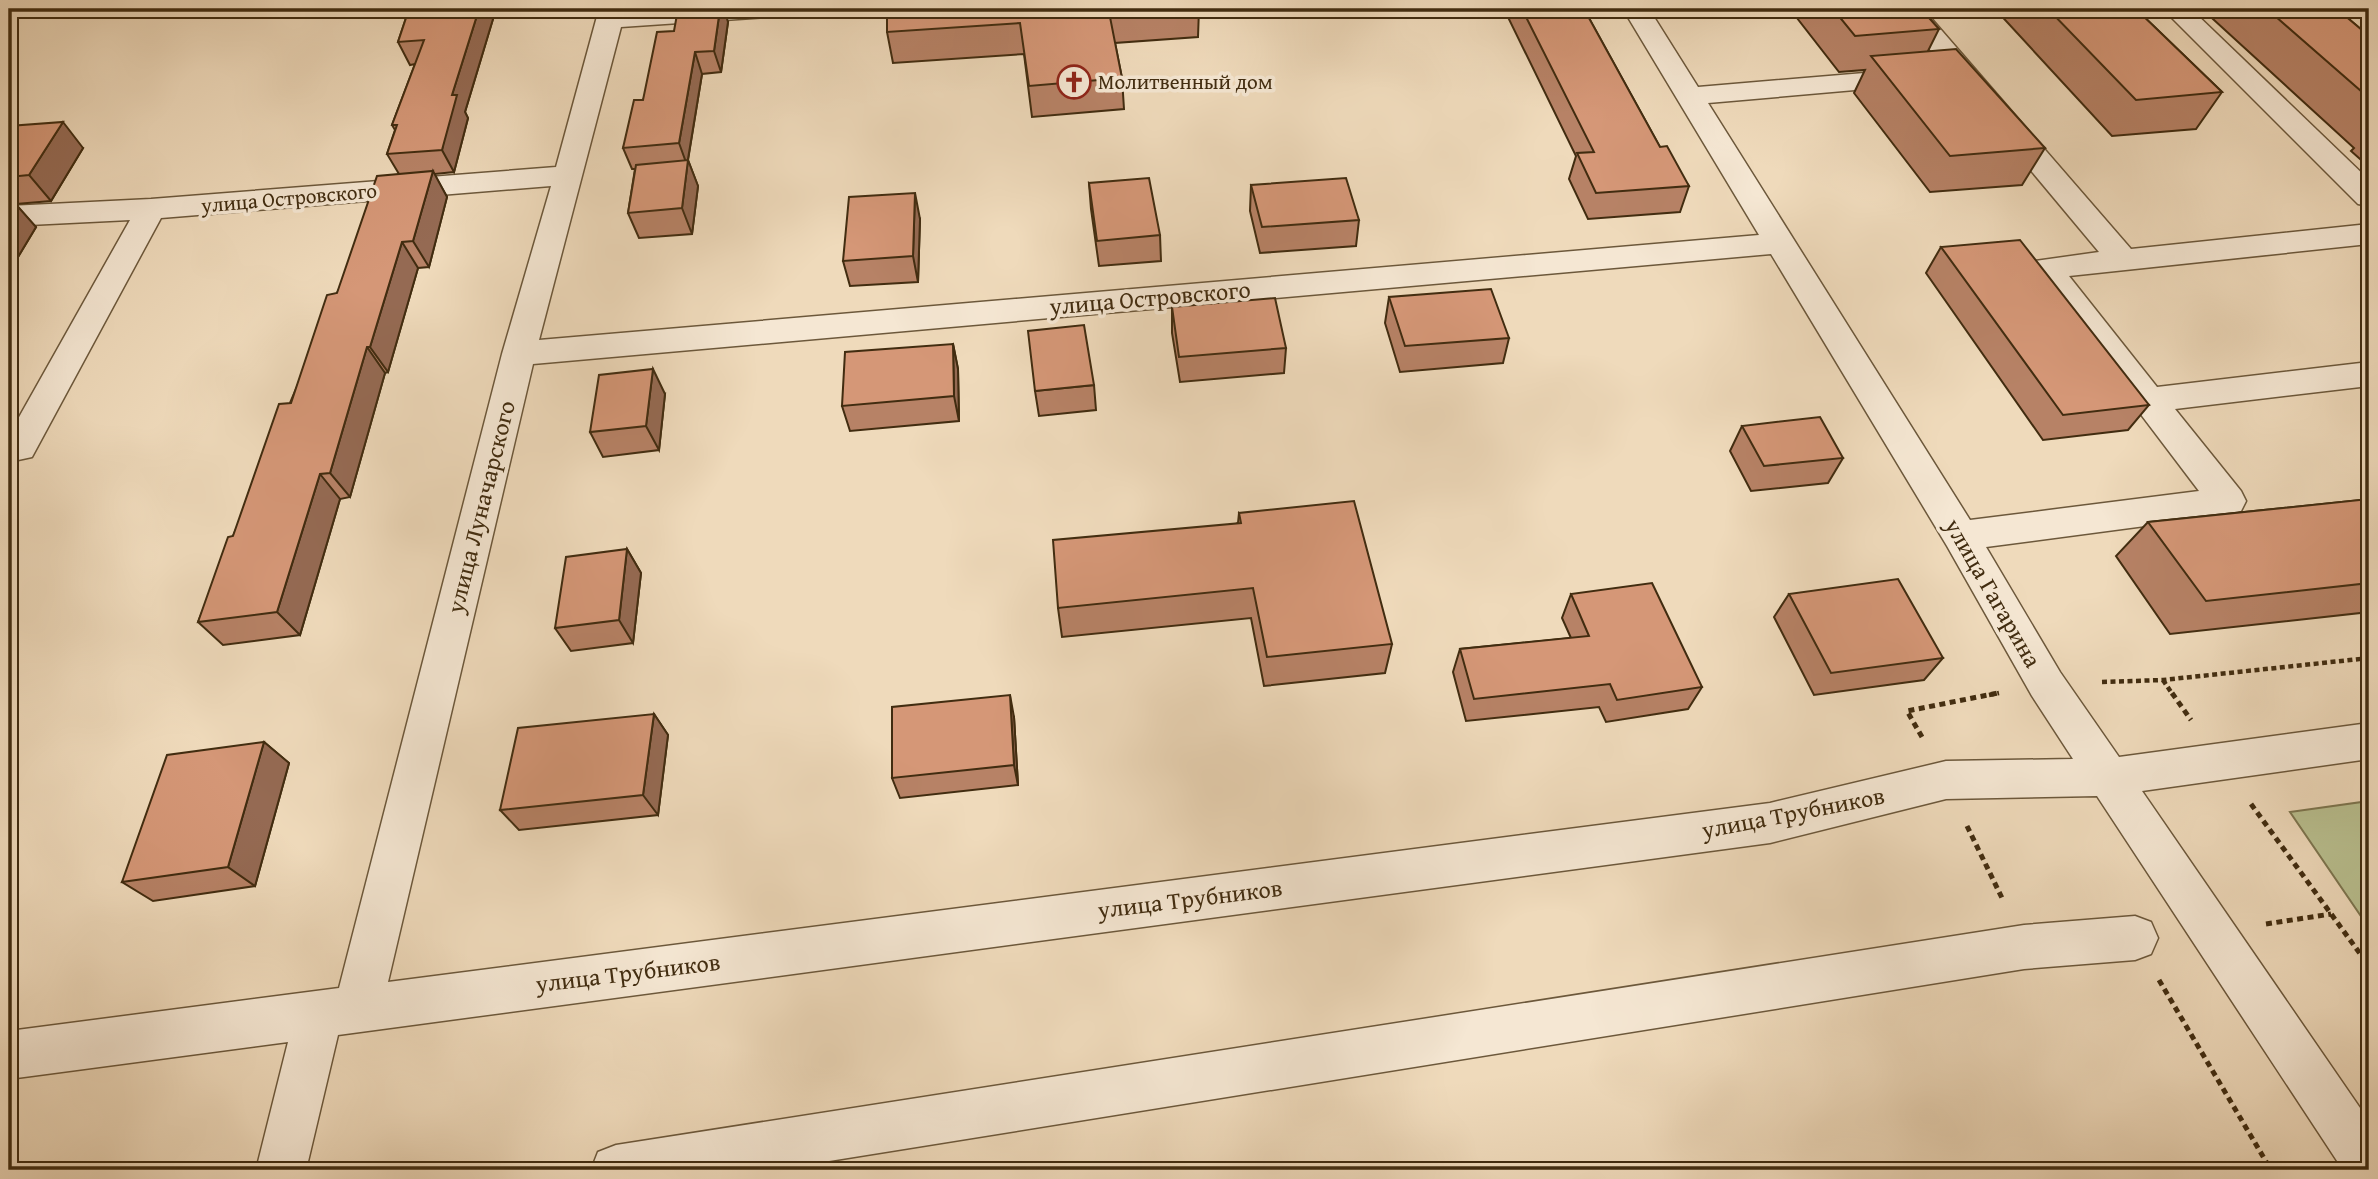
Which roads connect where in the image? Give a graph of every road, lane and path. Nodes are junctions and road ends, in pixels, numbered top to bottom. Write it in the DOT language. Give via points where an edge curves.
graph roads {
  1 [pos="769,9"];
  2 [pos="1636,9"];
  3 [pos="1909,9"];
  4 [pos="2176,9"];
  5 [pos="611,14"];
  6 [pos="1963,72"];
  7 [pos="1690,96"];
  8 [pos="569,175"];
  9 [pos="2369,197"];
  10 [pos="150,209"];
  11 [pos="9,216"];
  12 [pos="2369,234"];
  13 [pos="1781,243"];
  14 [pos="2123,260"];
  15 [pos="519,354"];
  16 [pos="2369,374"];
  17 [pos="2147,400"];
  18 [pos="14,449"];
  19 [pos="1960,536"];
  20 [pos="2369,658"];
  21 [pos="2163,680"];
  22 [pos="2369,741"];
  23 [pos="2109,777"];
  24 [pos="2331,914"];
  25 [pos="2135,938"];
  26 [pos="2369,965"];
  27 [pos="338,1011"];
  28 [pos="9,1055"];
  29 [pos="2369,1165"];
  30 [pos="281,1170"];
  31 [pos="616,1170"];
  32 [pos="2271,1170"];
  1 -- 5 [label="street"];
  2 -- 7 [label="street, улица Гагарина"];
  3 -- 6 [label="street"];
  4 -- 9 [label="street"];
  5 -- 8 [label="street, улица Луначарского"];
  6 -- 7 [label="street"];
  6 -- 14 [label="street"];
  7 -- 13 [label="street, улица Гагарина"];
  8 -- 10 [label="street, улица Островского"];
  8 -- 15 [label="street, улица Луначарского"];
  10 -- 11 [label="street, улица Островского"];
  10 -- 18 [label="street"];
  12 -- 14 [label="street"];
  13 -- 15 [label="street, улица Островского"];
  13 -- 19 [label="street, улица Гагарина"];
  14 -- 17 [label="street" via="2046,268"];
  15 -- 27 [label="street, улица Луначарского"];
  16 -- 17 [label="street"];
  17 -- 19 [label="street" via="2228,500"];
  19 -- 23 [label="street, улица Гагарина" via="2046,684"];
  20 -- 21 [label="path"];
  22 -- 23 [label="street, улица Трубников"];
  23 -- 27 [label="street, улица Трубников" via="1946,780 1770,822"];
  23 -- 29 [label="street, улица Гагарина"];
  24 -- 26 [label="path"];
  25 -- 31 [label="street" via="2011,949"];
  25 -- 32 [label="path"];
  27 -- 28 [label="street, улица Трубников"];
  27 -- 30 [label="street, улица Луначарского"];
}
